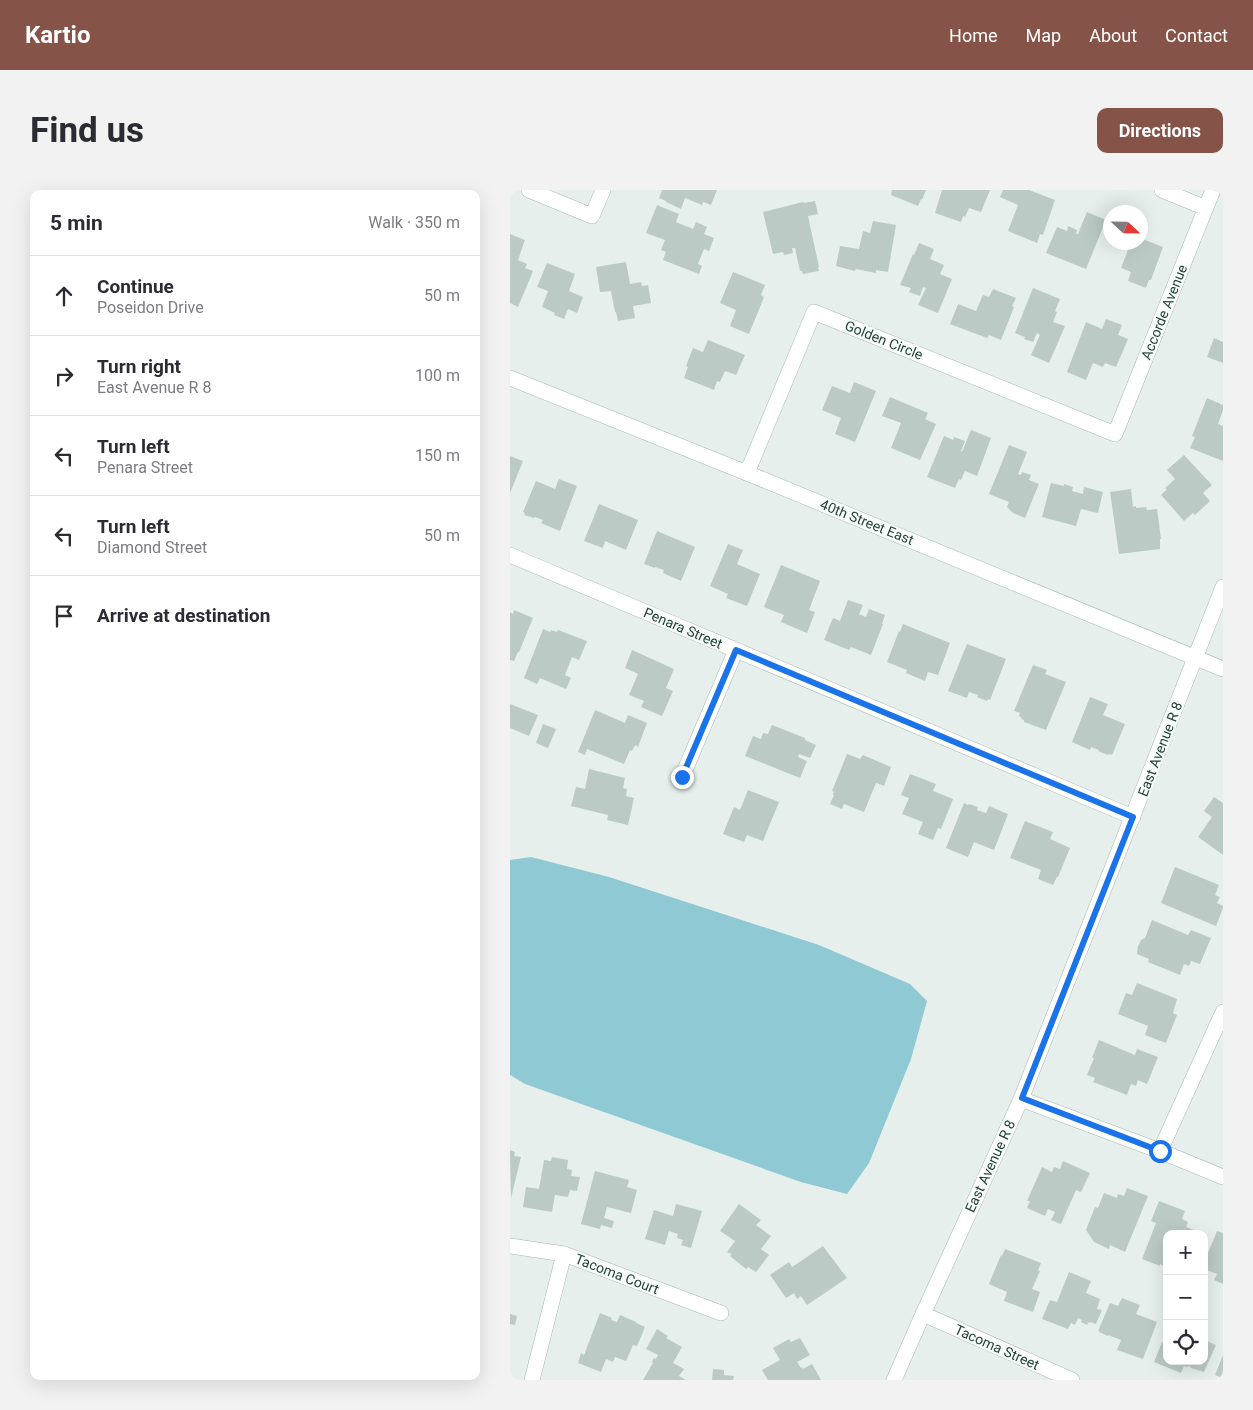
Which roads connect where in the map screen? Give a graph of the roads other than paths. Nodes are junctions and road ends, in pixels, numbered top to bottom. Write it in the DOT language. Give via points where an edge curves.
graph roads {
  1 [pos="529,190"];
  2 [pos="603,190"];
  3 [pos="1162,190"];
  4 [pos="1213,190"];
  5 [pos="1206,208"];
  6 [pos="510,378"];
  7 [pos="1115,434"];
  8 [pos="748,473"];
  9 [pos="510,555"];
  10 [pos="1223,587"];
  11 [pos="736,650"];
  12 [pos="1195,657"];
  13 [pos="1223,669"];
  14 [pos="682,777"];
  15 [pos="1133,817"];
  16 [pos="1223,1012"];
  17 [pos="1022,1098"];
  18 [pos="1160,1151"];
  19 [pos="1223,1177"];
  20 [pos="510,1246"];
  21 [pos="564,1254"];
  22 [pos="721,1313"];
  23 [pos="923,1314"];
  24 [pos="532,1380"];
  25 [pos="894,1380"];
  26 [pos="1072,1380"];
  1 -- 2 [label="street" via="592,216"];
  3 -- 5 [label="street"];
  4 -- 5 [label="street, Accorde Avenue"];
  5 -- 7 [label="street, Accorde Avenue"];
  6 -- 8 [label="street, 40th Street East"];
  7 -- 8 [label="street, Golden Circle" via="814,312"];
  8 -- 12 [label="street, 40th Street East"];
  9 -- 11 [label="street, Penara Street"];
  10 -- 12 [label="street, East Avenue R 8"];
  11 -- 14 [label="street"];
  11 -- 15 [label="street, Penara Street"];
  12 -- 13 [label="street, 40th Street East"];
  12 -- 15 [label="street, East Avenue R 8"];
  15 -- 17 [label="street, East Avenue R 8"];
  16 -- 18 [label="street"];
  17 -- 18 [label="street"];
  17 -- 23 [label="street, East Avenue R 8"];
  18 -- 19 [label="street"];
  20 -- 21 [label="street, Tacoma Court"];
  21 -- 22 [label="street, Tacoma Court"];
  21 -- 24 [label="street"];
  23 -- 25 [label="street, East Avenue R 8"];
  23 -- 26 [label="street, Tacoma Street"];
}
